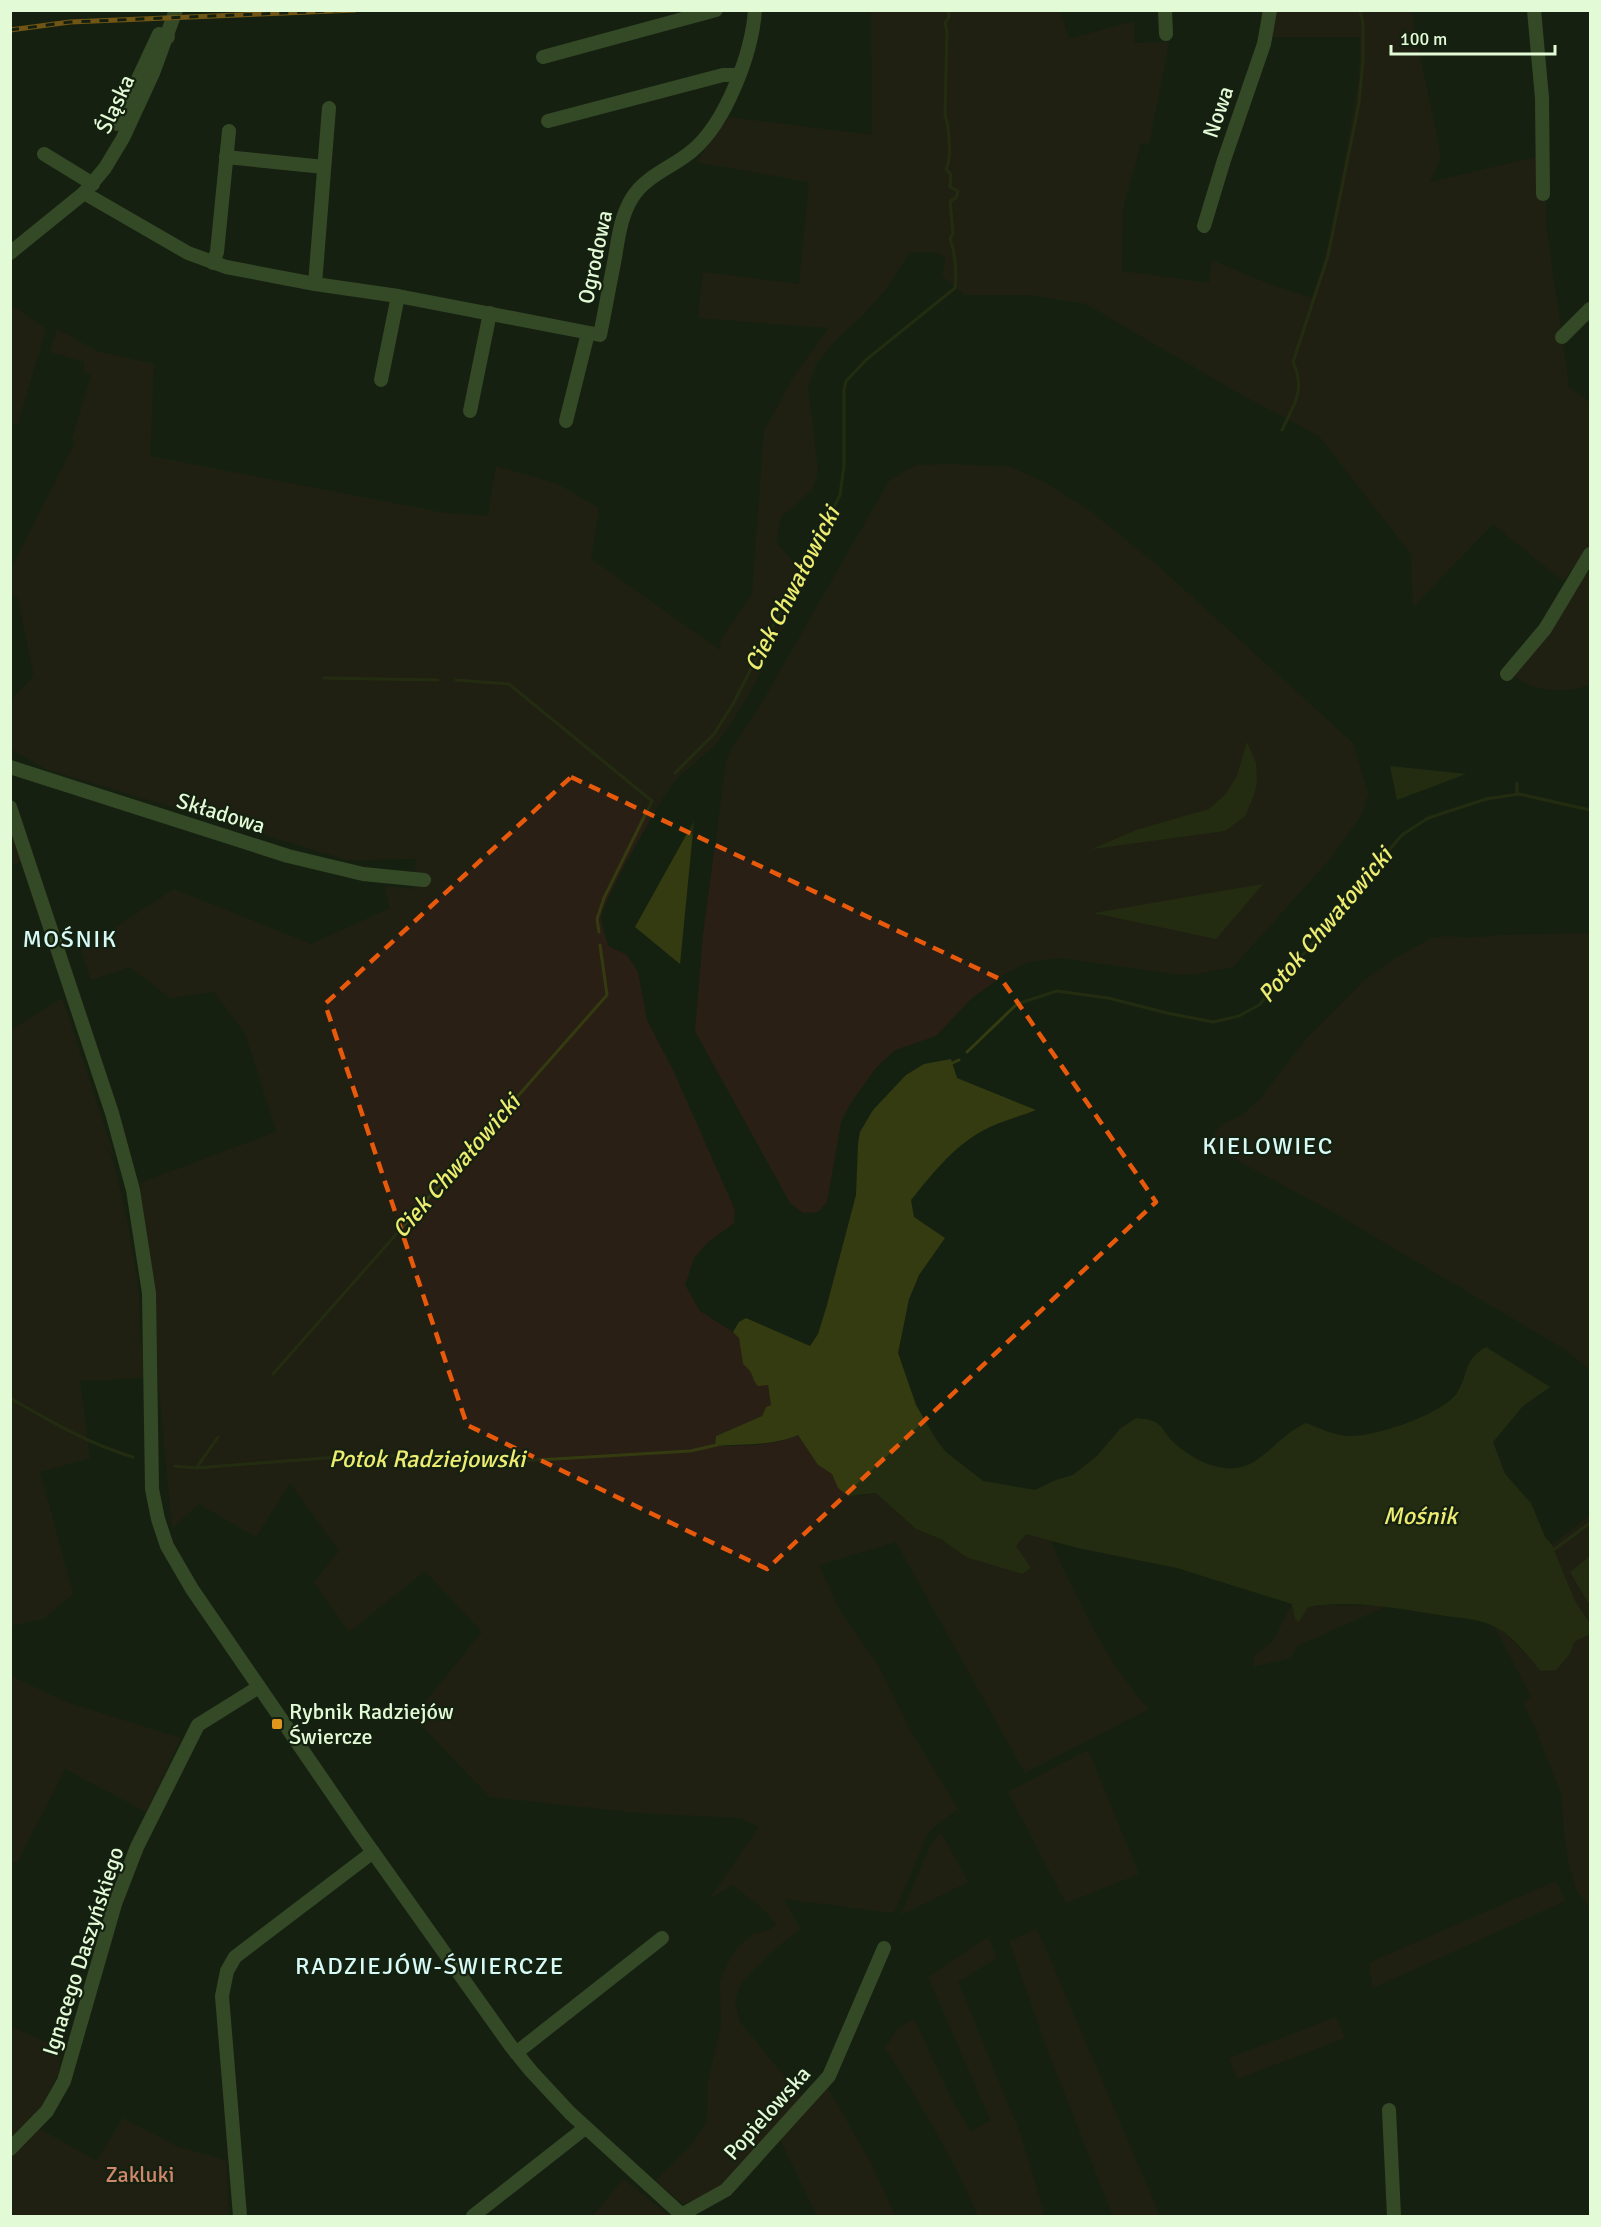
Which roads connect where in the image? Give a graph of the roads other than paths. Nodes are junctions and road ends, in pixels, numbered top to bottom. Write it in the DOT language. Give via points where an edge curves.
graph roads {
  1 [pos="176,10"];
  2 [pos="716,10"];
  3 [pos="755,10"];
  4 [pos="1165,10"];
  5 [pos="1270,10"];
  6 [pos="1534,10"];
  7 [pos="1166,34"];
  8 [pos="168,37"];
  9 [pos="543,57"];
  10 [pos="739,75"];
  11 [pos="329,108"];
  12 [pos="548,121"];
  13 [pos="117,124"];
  14 [pos="228,131"];
  15 [pos="44,154"];
  16 [pos="226,157"];
  17 [pos="324,167"];
  18 [pos="89,188"];
  19 [pos="1543,194"];
  20 [pos="1204,226"];
  21 [pos="10,253"];
  22 [pos="213,263"];
  23 [pos="315,284"];
  24 [pos="398,296"];
  25 [pos="1590,309"];
  26 [pos="490,314"];
  27 [pos="588,333"];
  28 [pos="1562,337"];
  29 [pos="381,380"];
  30 [pos="470,411"];
  31 [pos="566,421"];
  32 [pos="1590,554"];
  33 [pos="1507,674"];
  34 [pos="10,767"];
  35 [pos="10,807"];
  36 [pos="423,880"];
  37 [pos="260,1687"];
  38 [pos="373,1852"];
  39 [pos="662,1938"];
  40 [pos="884,1948"];
  41 [pos="516,2053"];
  42 [pos="1389,2110"];
  43 [pos="585,2128"];
  44 [pos="10,2149"];
  45 [pos="682,2216"];
  46 [pos="240,2217"];
  47 [pos="473,2217"];
  48 [pos="1394,2217"];
  1 -- 8 [label="street, Śląska"];
  2 -- 9 [label="street"];
  3 -- 10 [label="street, Ogrodowa" via="750,44"];
  4 -- 7 [label="street"];
  5 -- 20 [label="street, Nowa" via="1264,44"];
  6 -- 19 [label="street" via="1542,98"];
  8 -- 13 [label="street, Śląska" via="159,34"];
  8 -- 18 [label="street, Śląska" via="123,138"];
  10 -- 12 [label="street" via="723,75"];
  10 -- 27 [label="street, Ogrodowa" via="703,140 645,182 631,200 620,227 600,335"];
  11 -- 17 [label="street"];
  14 -- 16 [label="street"];
  15 -- 18 [label="street"];
  16 -- 17 [label="street"];
  16 -- 22 [label="street"];
  17 -- 23 [label="street"];
  18 -- 21 [label="street, Śląska"];
  18 -- 22 [label="street, Ogrodowa" via="174,246"];
  22 -- 23 [label="street, Ogrodowa"];
  23 -- 24 [label="street, Ogrodowa"];
  24 -- 26 [label="street, Ogrodowa"];
  24 -- 29 [label="street"];
  25 -- 28 [label="street"];
  26 -- 27 [label="street, Ogrodowa"];
  26 -- 30 [label="street"];
  27 -- 31 [label="street, Ogrodowa"];
  32 -- 33 [label="street" via="1545,629"];
  34 -- 36 [label="street, Składowa" via="288,856 363,874"];
  35 -- 37 [label="street" via="91,1048 131,1184 149,1293 151,1471 158,1519 182,1573"];
  37 -- 38 [label="street"];
  37 -- 44 [label="street, Ignacego Daszyńskiego" via="198,1725 137,1846 115,1904 64,2081 46,2111"];
  38 -- 41 [label="street"];
  38 -- 46 [label="street" via="235,1957 227,1971 222,1996"];
  39 -- 41 [label="street"];
  40 -- 45 [label="street, Popielowska" via="829,2076 726,2190"];
  41 -- 43 [label="street"];
  42 -- 48 [label="street"];
  43 -- 45 [label="street"];
  43 -- 47 [label="street"];
}
